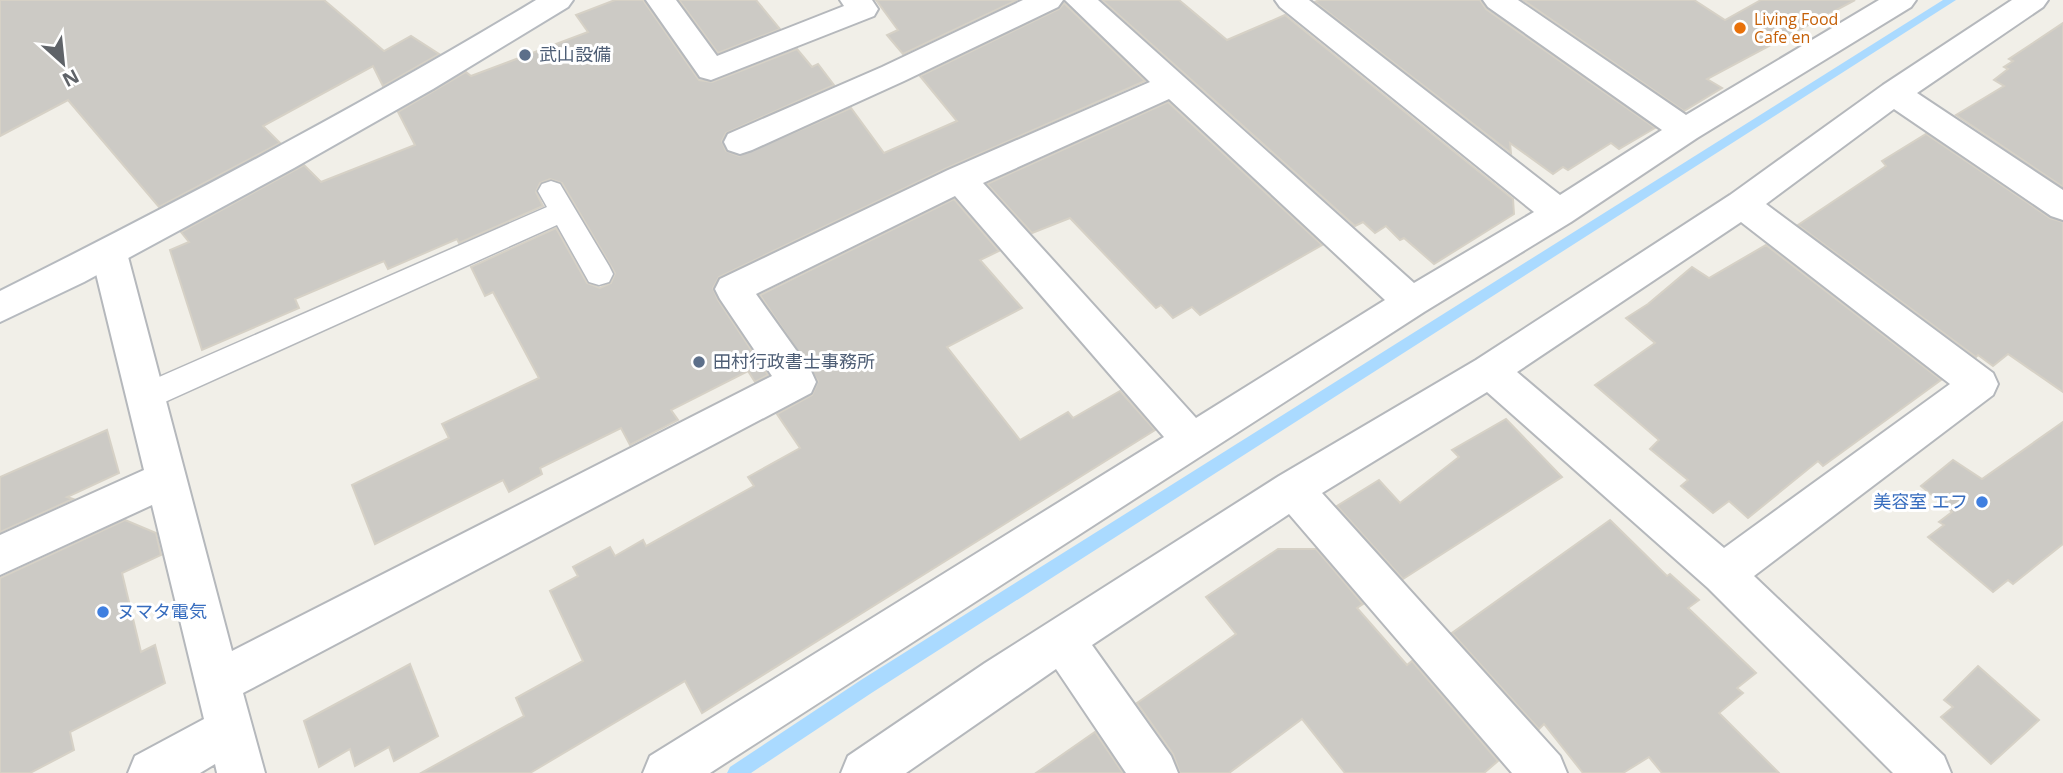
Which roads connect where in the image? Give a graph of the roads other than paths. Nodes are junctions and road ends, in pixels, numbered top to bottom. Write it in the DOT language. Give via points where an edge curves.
graph roads {
  1 [pos="558,0"];
  2 [pos="661,0"];
  3 [pos="855,0"];
  4 [pos="1048,0"];
  5 [pos="1080,0"];
  6 [pos="1290,0"];
  7 [pos="1498,0"];
  8 [pos="1900,0"];
  9 [pos="2033,0"];
  10 [pos="1172,85"];
  11 [pos="1894,93"];
  12 [pos="1685,130"];
  13 [pos="740,142"];
  14 [pos="960,179"];
  15 [pos="1742,204"];
  16 [pos="2063,206"];
  17 [pos="1559,213"];
  18 [pos="108,253"];
  19 [pos="600,274"];
  20 [pos="1411,302"];
  21 [pos="0,308"];
  22 [pos="1489,371"];
  23 [pos="145,397"];
  24 [pos="1191,440"];
  25 [pos="164,480"];
  26 [pos="1293,489"];
  27 [pos="0,556"];
  28 [pos="1723,574"];
  29 [pos="1062,640"];
  30 [pos="218,682"];
  31 [pos="236,752"];
  32 [pos="152,773"];
  33 [pos="667,773"];
  34 [pos="865,773"];
  35 [pos="1154,773"];
  36 [pos="1543,773"];
  37 [pos="1927,773"];
  1 -- 18 [label="street" via="427,79"];
  2 -- 3 [label="street" via="710,70 863,9"];
  4 -- 13 [label="street"];
  5 -- 10 [label="street"];
  6 -- 17 [label="street"];
  7 -- 12 [label="street"];
  8 -- 12 [label="street"];
  9 -- 11 [label="street"];
  10 -- 14 [label="street"];
  10 -- 20 [label="street"];
  11 -- 15 [label="street"];
  11 -- 16 [label="street"];
  12 -- 17 [label="street"];
  14 -- 24 [label="street"];
  14 -- 30 [label="street" via="733,289 797,382"];
  15 -- 22 [label="street"];
  15 -- 28 [label="street" via="1979,384"];
  17 -- 20 [label="street"];
  18 -- 21 [label="street"];
  18 -- 23 [label="street"];
  19 -- 23 [label="lane" via="557,201"];
  20 -- 24 [label="street"];
  22 -- 26 [label="street"];
  22 -- 28 [label="street"];
  23 -- 25 [label="street"];
  24 -- 33 [label="street"];
  25 -- 27 [label="street"];
  25 -- 30 [label="street"];
  26 -- 29 [label="street"];
  26 -- 36 [label="street"];
  28 -- 37 [label="street"];
  29 -- 34 [label="street"];
  29 -- 35 [label="street"];
  30 -- 31 [label="street"];
  31 -- 32 [label="street"];
}
